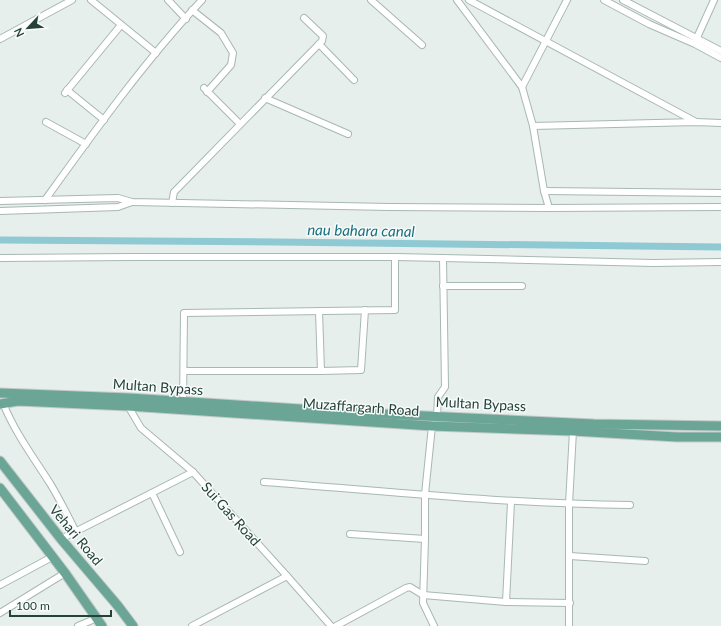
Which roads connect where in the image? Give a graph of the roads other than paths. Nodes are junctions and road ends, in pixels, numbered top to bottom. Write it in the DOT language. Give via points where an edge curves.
graph roads {
  1 [pos="72,0"];
  2 [pos="91,0"];
  3 [pos="168,0"];
  4 [pos="192,0"];
  5 [pos="202,0"];
  6 [pos="371,0"];
  7 [pos="457,0"];
  8 [pos="469,0"];
  9 [pos="567,0"];
  10 [pos="604,0"];
  11 [pos="623,0"];
  12 [pos="714,0"];
  13 [pos="60,3"];
  14 [pos="195,8"];
  15 [pos="304,18"];
  16 [pos="186,19"];
  17 [pos="121,25"];
  18 [pos="0,39"];
  19 [pos="546,41"];
  20 [pos="696,41"];
  21 [pos="319,44"];
  22 [pos="422,45"];
  23 [pos="721,51"];
  24 [pos="156,53"];
  25 [pos="721,58"];
  26 [pos="354,80"];
  27 [pos="522,87"];
  28 [pos="265,98"];
  29 [pos="104,120"];
  30 [pos="46,122"];
  31 [pos="696,122"];
  32 [pos="721,123"];
  33 [pos="240,124"];
  34 [pos="534,126"];
  35 [pos="348,134"];
  36 [pos="86,144"];
  37 [pos="544,191"];
  38 [pos="721,193"];
  39 [pos="45,200"];
  40 [pos="3,201"];
  41 [pos="132,202"];
  42 [pos="172,203"];
  43 [pos="721,207"];
  44 [pos="549,208"];
  45 [pos="3,211"];
  46 [pos="395,257"];
  47 [pos="0,258"];
  48 [pos="443,258"];
  49 [pos="721,262"];
  50 [pos="443,286"];
  51 [pos="522,286"];
  52 [pos="365,310"];
  53 [pos="319,311"];
  54 [pos="184,371"];
  55 [pos="321,371"];
  56 [pos="0,393"];
  57 [pos="1,404"];
  58 [pos="128,406"];
  59 [pos="183,406"];
  60 [pos="437,416"];
  61 [pos="432,426"];
  62 [pos="721,426"];
  63 [pos="573,431"];
  64 [pos="721,437"];
  65 [pos="0,461"];
  66 [pos="193,472"];
  67 [pos="264,482"];
  68 [pos="0,488"];
  69 [pos="152,493"];
  70 [pos="425,494"];
  71 [pos="511,502"];
  72 [pos="570,504"];
  73 [pos="630,505"];
  74 [pos="76,532"];
  75 [pos="350,534"];
  76 [pos="60,539"];
  77 [pos="426,540"];
  78 [pos="180,552"];
  79 [pos="570,556"];
  80 [pos="52,557"];
  81 [pos="645,561"];
  82 [pos="65,573"];
  83 [pos="287,576"];
  84 [pos="0,585"];
  85 [pos="423,595"];
  86 [pos="506,602"];
  87 [pos="570,603"];
  88 [pos="0,613"];
  89 [pos="97,618"];
  90 [pos="78,626"];
  91 [pos="102,626"];
  92 [pos="133,626"];
  93 [pos="192,626"];
  94 [pos="331,626"];
  95 [pos="336,626"];
  96 [pos="434,626"];
  97 [pos="570,626"];
  1 -- 13 [label="street"];
  2 -- 17 [label="street"];
  3 -- 16 [label="street"];
  4 -- 14 [label="street"];
  5 -- 14 [label="street"];
  6 -- 22 [label="street"];
  7 -- 27 [label="street"];
  8 -- 19 [label="street"];
  9 -- 19 [label="street"];
  10 -- 20 [label="street" via="649,24"];
  11 -- 20 [label="street"];
  12 -- 20 [label="street"];
  13 -- 18 [label="street"];
  14 -- 16 [label="street"];
  14 -- 33 [label="street" via="221,33 233,53 231,64 206,90"];
  15 -- 21 [label="street" via="323,36"];
  16 -- 24 [label="street"];
  17 -- 24 [label="street"];
  17 -- 29 [label="street" via="66,91"];
  19 -- 27 [label="street"];
  19 -- 31 [label="street"];
  20 -- 23 [label="street"];
  20 -- 25 [label="street"];
  21 -- 26 [label="street"];
  21 -- 28 [label="street"];
  24 -- 29 [label="street"];
  27 -- 34 [label="street"];
  28 -- 33 [label="street"];
  28 -- 35 [label="street"];
  29 -- 36 [label="street"];
  30 -- 36 [label="street"];
  31 -- 32 [label="street"];
  31 -- 34 [label="street"];
  33 -- 42 [label="street" via="174,192"];
  34 -- 37 [label="street"];
  36 -- 39 [label="street"];
  37 -- 38 [label="street"];
  37 -- 44 [label="street"];
  39 -- 40 [label="street"];
  39 -- 41 [label="street" via="118,198"];
  40 -- 45 [label="street"];
  41 -- 42 [label="street"];
  41 -- 45 [label="street" via="118,207"];
  42 -- 44 [label="street"];
  43 -- 44 [label="street"];
  46 -- 47 [label="street"];
  46 -- 48 [label="street"];
  46 -- 52 [label="street" via="395,310"];
  48 -- 49 [label="street"];
  48 -- 50 [label="street"];
  50 -- 51 [label="street"];
  50 -- 60 [label="street" via="445,387 438,397"];
  52 -- 53 [label="street"];
  52 -- 55 [label="street" via="361,370"];
  53 -- 54 [label="street" via="184,313"];
  53 -- 55 [label="street"];
  54 -- 55 [label="street"];
  54 -- 59 [label="street"];
  56 -- 59 [label="main road, Multan Bypass" via="129,398"];
  57 -- 58 [label="main road, Muzaffargarh Road" via="18,401"];
  57 -- 74 [label="street"];
  58 -- 59 [label="main road, Muzaffargarh Road"];
  58 -- 66 [label="street, Sui Gas Road" via="142,428"];
  59 -- 60 [label="main road, Multan Bypass"];
  59 -- 61 [label="main road, Muzaffargarh Road"];
  60 -- 62 [label="main road, Multan Bypass" via="594,424"];
  61 -- 63 [label="main road, Muzaffargarh Road"];
  61 -- 70 [label="street"];
  63 -- 64 [label="main road, Muzaffargarh Road"];
  63 -- 72 [label="street"];
  65 -- 76 [label="main road, Vehari Road"];
  66 -- 69 [label="street"];
  66 -- 83 [label="street, Sui Gas Road"];
  67 -- 70 [label="street"];
  68 -- 80 [label="main road"];
  69 -- 74 [label="street"];
  69 -- 78 [label="street"];
  70 -- 71 [label="street"];
  70 -- 77 [label="street"];
  71 -- 72 [label="street"];
  71 -- 86 [label="street"];
  72 -- 73 [label="street"];
  72 -- 79 [label="street"];
  74 -- 76 [label="street"];
  75 -- 77 [label="street"];
  76 -- 92 [label="main road, Vehari Road"];
  77 -- 85 [label="street"];
  79 -- 81 [label="street"];
  79 -- 87 [label="street"];
  80 -- 82 [label="main road"];
  80 -- 84 [label="street"];
  82 -- 88 [label="street"];
  82 -- 89 [label="main road"];
  83 -- 93 [label="street"];
  83 -- 94 [label="street, Sui Gas Road"];
  85 -- 86 [label="street"];
  85 -- 95 [label="street" via="410,587 406,588"];
  85 -- 96 [label="street" via="423,603"];
  86 -- 87 [label="street"];
  87 -- 97 [label="street"];
  89 -- 90 [label="street"];
  89 -- 91 [label="main road"];
}
